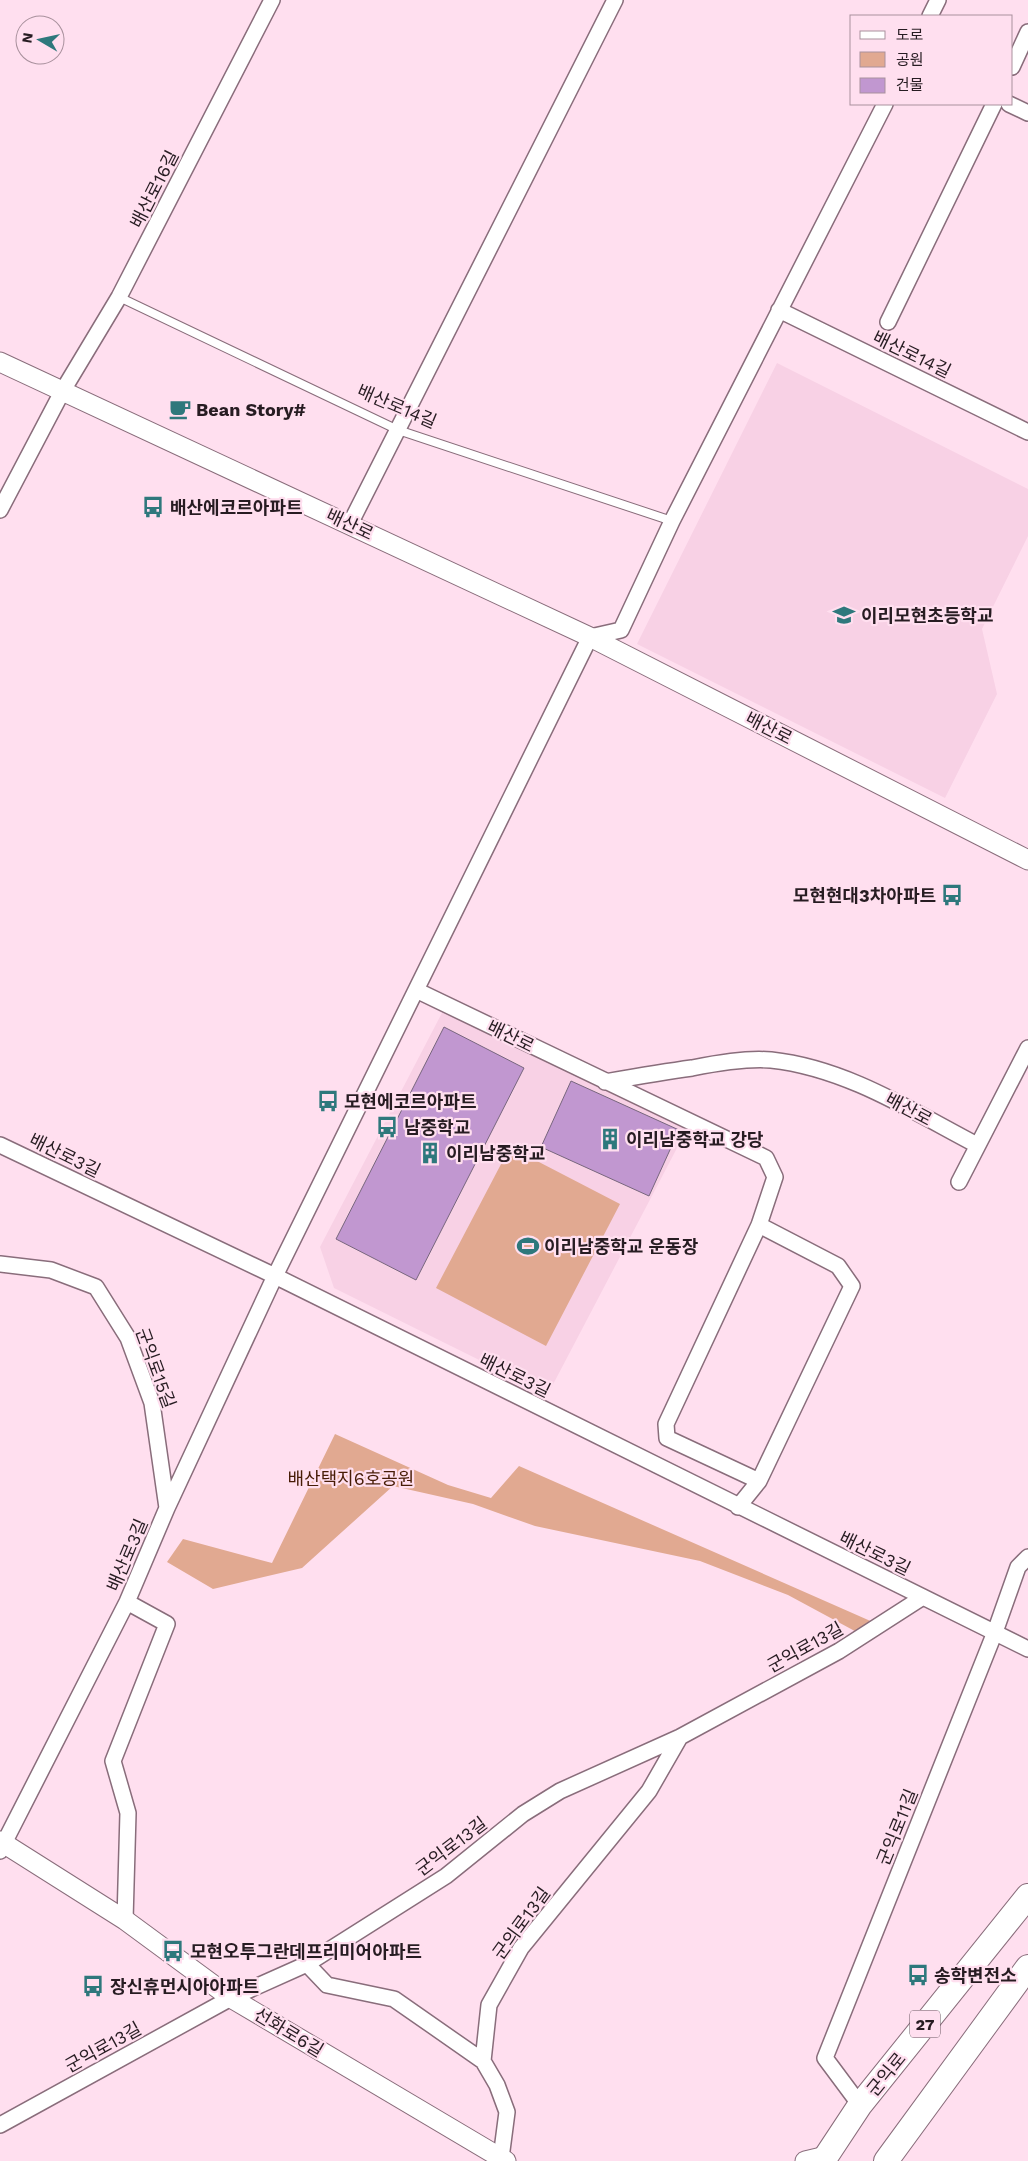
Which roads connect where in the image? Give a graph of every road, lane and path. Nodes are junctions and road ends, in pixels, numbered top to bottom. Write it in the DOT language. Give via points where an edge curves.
graph roads {
  1 [pos="272,0"];
  2 [pos="615,0"];
  3 [pos="938,0"];
  4 [pos="930,15"];
  5 [pos="1028,32"];
  6 [pos="1013,65"];
  7 [pos="884,105"];
  8 [pos="994,105"];
  9 [pos="1011,105"];
  10 [pos="1028,113"];
  11 [pos="119,297"];
  12 [pos="779,310"];
  13 [pos="888,322"];
  14 [pos="0,362"];
  15 [pos="62,392"];
  16 [pos="398,430"];
  17 [pos="1028,432"];
  18 [pos="0,510"];
  19 [pos="672,521"];
  20 [pos="350,524"];
  21 [pos="590,637"];
  22 [pos="1028,860"];
  23 [pos="418,991"];
  24 [pos="1028,1048"];
  25 [pos="606,1082"];
  26 [pos="0,1145"];
  27 [pos="977,1145"];
  28 [pos="959,1182"];
  29 [pos="759,1225"];
  30 [pos="0,1264"];
  31 [pos="275,1276"];
  32 [pos="759,1482"];
  33 [pos="738,1507"];
  34 [pos="168,1508"];
  35 [pos="1028,1556"];
  36 [pos="923,1597"];
  37 [pos="127,1602"];
  38 [pos="995,1632"];
  39 [pos="1028,1649"];
  40 [pos="680,1736"];
  41 [pos="1,1845"];
  42 [pos="1028,1896"];
  43 [pos="125,1920"];
  44 [pos="307,1964"];
  45 [pos="1028,1967"];
  46 [pos="231,1998"];
  47 [pos="483,2061"];
  48 [pos="860,2105"];
  49 [pos="0,2125"];
  50 [pos="503,2159"];
  51 [pos="818,2159"];
  52 [pos="886,2161"];
  1 -- 11 [label="street, 배산로16길"];
  2 -- 16 [label="street"];
  3 -- 4 [label="street"];
  5 -- 6 [label="street"];
  7 -- 12 [label="street"];
  8 -- 13 [label="street"];
  9 -- 10 [label="street"];
  11 -- 15 [label="street, 배산로16길"];
  11 -- 16 [label="lane, 배산로14길"];
  12 -- 17 [label="street, 배산로14길"];
  12 -- 19 [label="street"];
  14 -- 15 [label="street, 배산로"];
  15 -- 18 [label="street"];
  15 -- 20 [label="street, 배산로"];
  16 -- 19 [label="lane, 배산로14길"];
  16 -- 20 [label="street"];
  19 -- 21 [label="street" via="621,630"];
  20 -- 21 [label="street, 배산로"];
  21 -- 22 [label="street, 배산로"];
  21 -- 23 [label="street"];
  23 -- 25 [label="street, 배산로"];
  23 -- 31 [label="street, 배산로3길"];
  24 -- 27 [label="street"];
  25 -- 27 [label="street, 배산로" via="726,1062 770,1060 802,1065 848,1079"];
  25 -- 29 [label="street" via="766,1158 775,1177"];
  26 -- 31 [label="street, 배산로3길"];
  27 -- 28 [label="street"];
  29 -- 32 [label="street" via="838,1266 852,1286"];
  29 -- 32 [label="street" via="666,1424 667,1438"];
  30 -- 34 [label="street, 군익로15길" via="51,1270 96,1287 128,1338 152,1403"];
  31 -- 33 [label="street, 배산로3길"];
  31 -- 34 [label="street, 배산로3길"];
  32 -- 33 [label="street"];
  33 -- 36 [label="street, 배산로3길"];
  34 -- 37 [label="street, 배산로3길"];
  35 -- 38 [label="street, 군익로11길" via="1018,1567"];
  36 -- 38 [label="street, 배산로3길"];
  36 -- 40 [label="street, 군익로13길" via="839,1651"];
  37 -- 41 [label="street, 배산로3길"];
  37 -- 43 [label="street" via="168,1624 113,1761 128,1813"];
  38 -- 39 [label="street"];
  38 -- 48 [label="street, 군익로11길" via="825,2058"];
  40 -- 44 [label="street, 군익로13길" via="560,1791 523,1814 446,1876"];
  40 -- 47 [label="street, 군의로13길" via="649,1791 521,1948 489,2005"];
  41 -- 43 [label="street, 선화로6길"];
  42 -- 48 [label="main road, 군익로 / 27"];
  43 -- 46 [label="street, 선화로6길"];
  44 -- 46 [label="street, 군익로13길"];
  44 -- 47 [label="street" via="327,1985 394,1999"];
  45 -- 52 [label="main road"];
  46 -- 49 [label="street, 군익로13길"];
  46 -- 50 [label="street, 선화로6길"];
  47 -- 50 [label="street" via="498,2086 507,2112"];
  48 -- 51 [label="main road, 군익로 / 27"];
}
